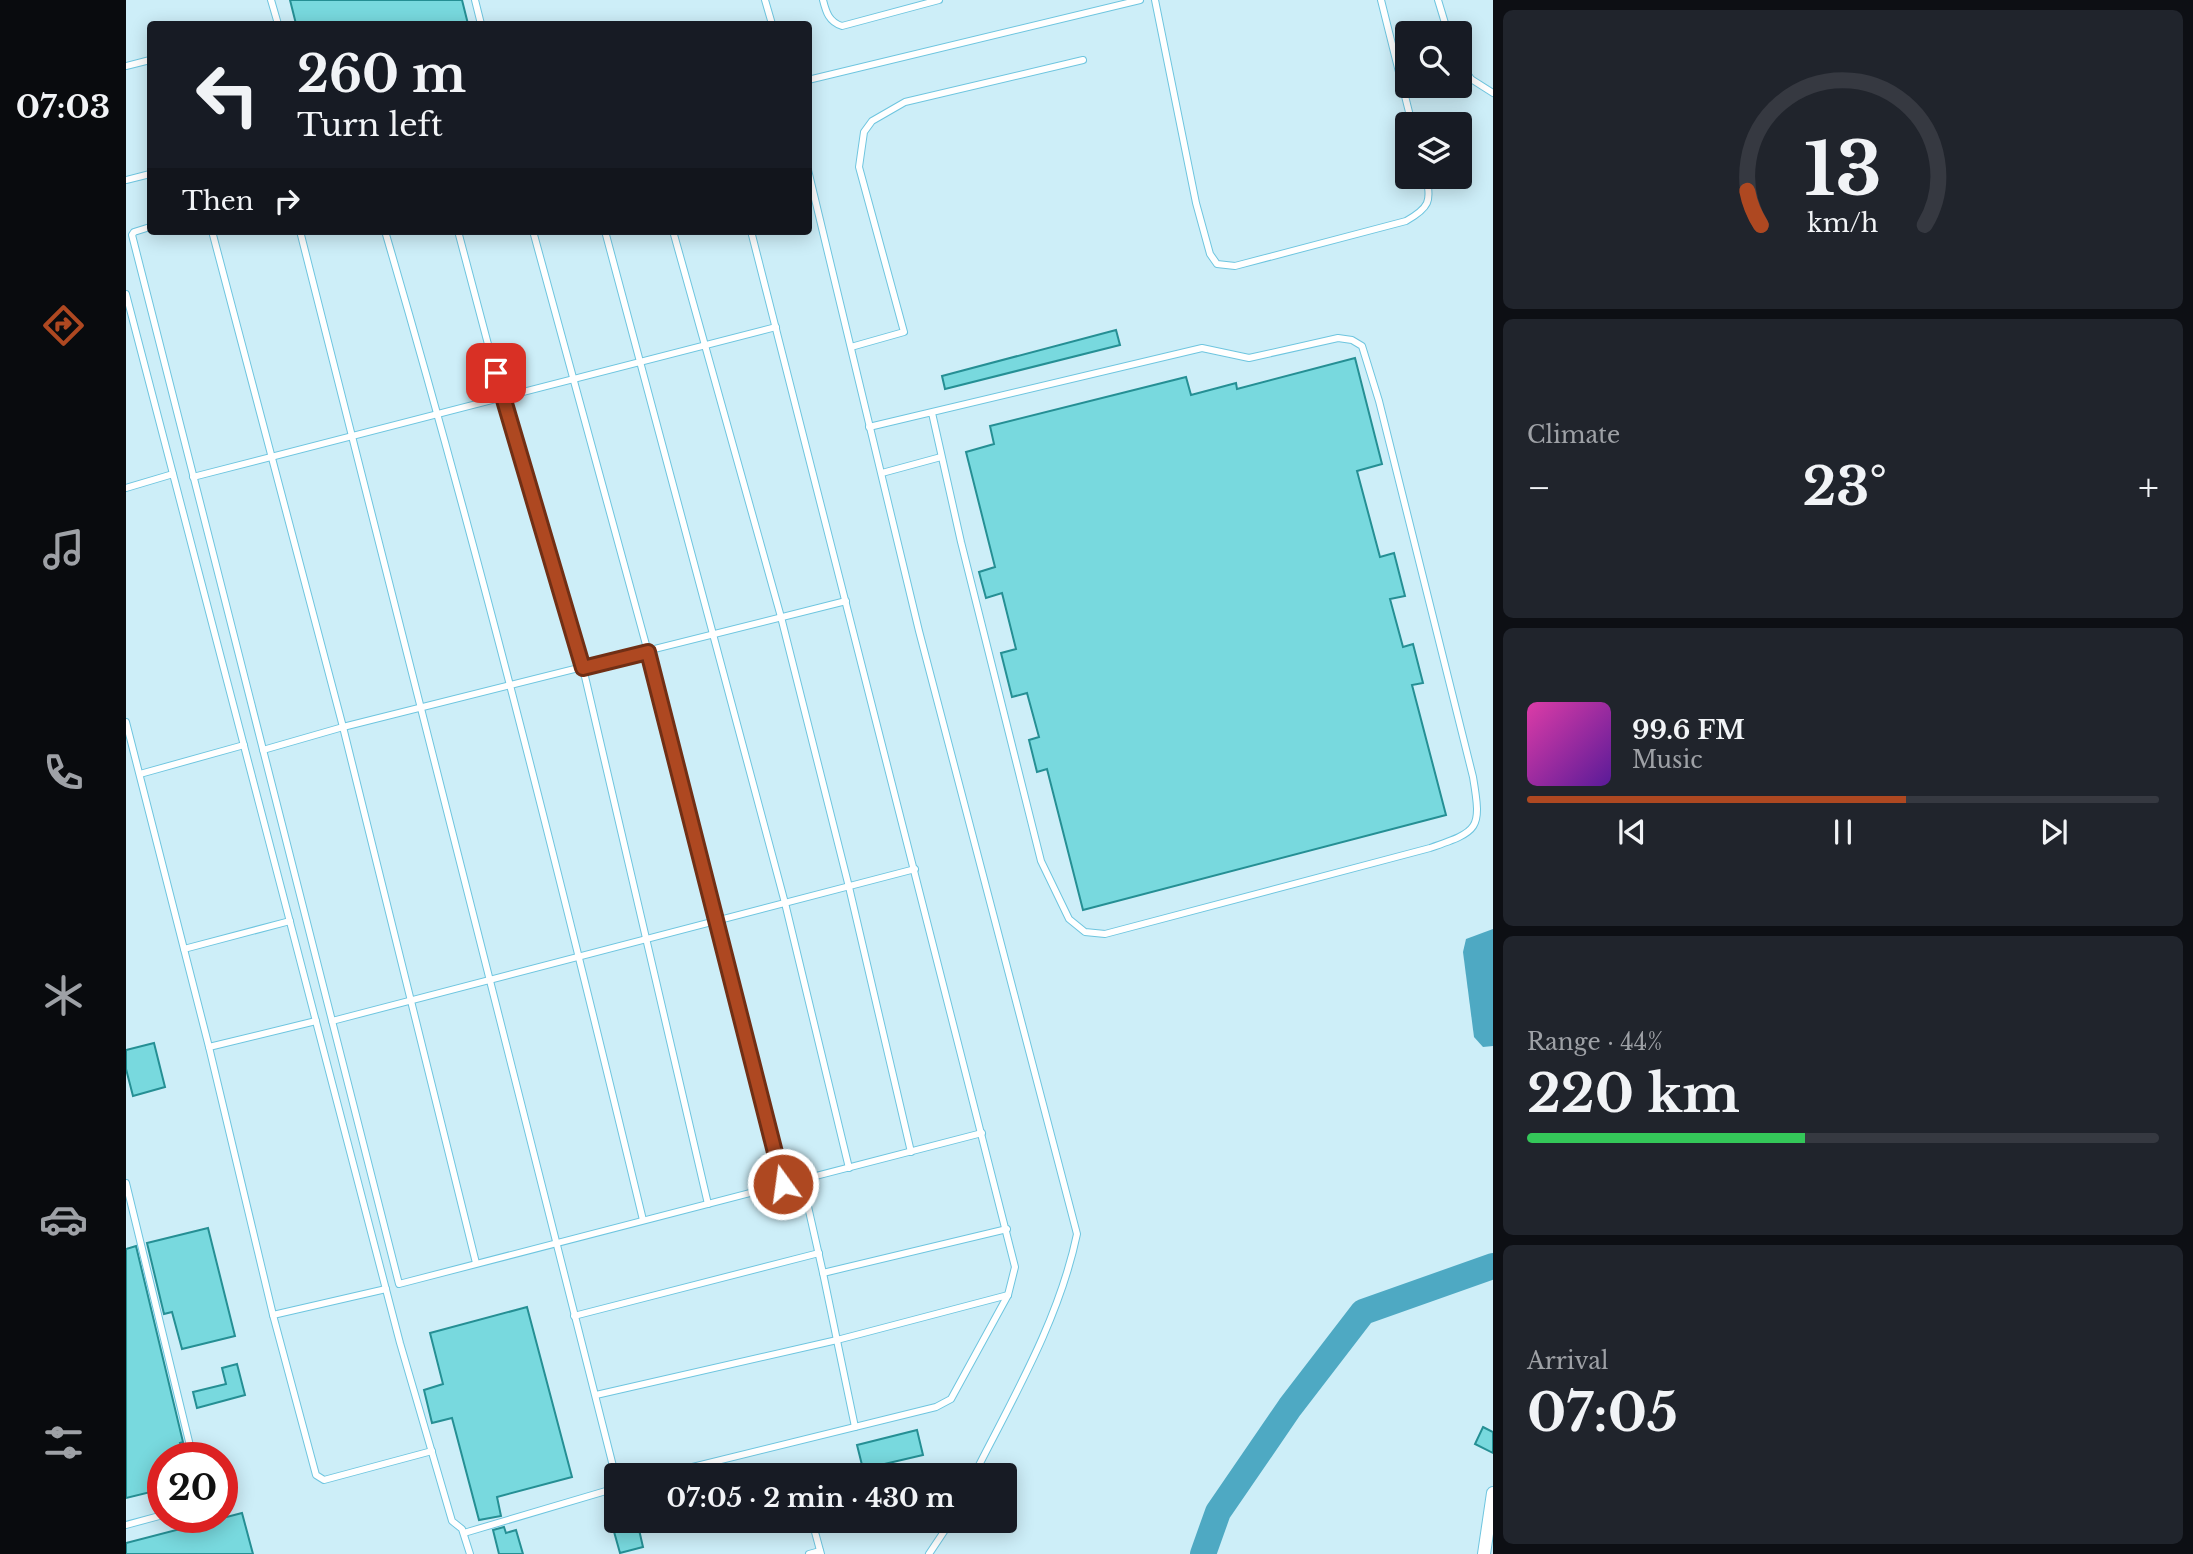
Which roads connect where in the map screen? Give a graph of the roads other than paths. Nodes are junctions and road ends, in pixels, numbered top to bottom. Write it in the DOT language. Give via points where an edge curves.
graph roads {
  1 [pos="271,0"];
  2 [pos="475,0"];
  3 [pos="765,0"];
  4 [pos="823,0"];
  5 [pos="939,0"];
  6 [pos="1140,0"];
  7 [pos="1155,0"];
  8 [pos="1381,0"];
  9 [pos="1438,0"];
  10 [pos="277,21"];
  11 [pos="480,21"];
  12 [pos="771,21"];
  13 [pos="1444,21"];
  14 [pos="1083,60"];
  15 [pos="147,61"];
  16 [pos="126,66"];
  17 [pos="812,79"];
  18 [pos="1472,80"];
  19 [pos="1493,93"];
  20 [pos="1409,112"];
  21 [pos="147,175"];
  22 [pos="126,180"];
  23 [pos="812,186"];
  24 [pos="1429,189"];
  25 [pos="147,228"];
  26 [pos="213,235"];
  27 [pos="301,235"];
  28 [pos="386,235"];
  29 [pos="459,235"];
  30 [pos="534,235"];
  31 [pos="606,235"];
  32 [pos="674,235"];
  33 [pos="752,235"];
  34 [pos="126,294"];
  35 [pos="776,327"];
  36 [pos="704,345"];
  37 [pos="851,347"];
  38 [pos="641,362"];
  39 [pos="574,379"];
  40 [pos="502,397"];
  41 [pos="932,412"];
  42 [pos="438,414"];
  43 [pos="869,427"];
  44 [pos="352,436"];
  45 [pos="273,456"];
  46 [pos="941,457"];
  47 [pos="882,473"];
  48 [pos="173,474"];
  49 [pos="193,477"];
  50 [pos="126,488"];
  51 [pos="846,600"];
  52 [pos="781,617"];
  53 [pos="715,635"];
  54 [pos="648,652"];
  55 [pos="583,668"];
  56 [pos="511,686"];
  57 [pos="422,709"];
  58 [pos="126,722"];
  59 [pos="343,727"];
  60 [pos="244,745"];
  61 [pos="263,750"];
  62 [pos="140,774"];
  63 [pos="915,869"];
  64 [pos="849,887"];
  65 [pos="785,903"];
  66 [pos="290,921"];
  67 [pos="715,921"];
  68 [pos="646,939"];
  69 [pos="184,949"];
  70 [pos="580,956"];
  71 [pos="489,979"];
  72 [pos="412,1000"];
  73 [pos="316,1021"];
  74 [pos="332,1021"];
  75 [pos="209,1047"];
  76 [pos="982,1133"];
  77 [pos="911,1152"];
  78 [pos="849,1168"];
  79 [pos="802,1180"];
  80 [pos="126,1183"];
  81 [pos="783,1184"];
  82 [pos="708,1203"];
  83 [pos="643,1220"];
  84 [pos="1007,1229"];
  85 [pos="555,1243"];
  86 [pos="819,1253"];
  87 [pos="476,1263"];
  88 [pos="823,1273"];
  89 [pos="386,1289"];
  90 [pos="1008,1295"];
  91 [pos="273,1315"];
  92 [pos="575,1316"];
  93 [pos="837,1340"];
  94 [pos="596,1395"];
  95 [pos="855,1427"];
  96 [pos="189,1442"];
  97 [pos="432,1451"];
  98 [pos="612,1463"];
  99 [pos="709,1463"];
  100 [pos="980,1463"];
  101 [pos="604,1492"];
  102 [pos="1493,1493"];
  103 [pos="147,1519"];
  104 [pos="126,1525"];
  105 [pos="464,1533"];
  106 [pos="815,1533"];
  107 [pos="943,1533"];
  108 [pos="820,1553"];
  109 [pos="470,1554"];
  110 [pos="809,1554"];
  111 [pos="929,1554"];
  112 [pos="1484,1554"];
  1 -- 10 [label="lane"];
  2 -- 11 [label="lane"];
  3 -- 12 [label="lane"];
  4 -- 5 [label="lane" via="827,14 842,26"];
  6 -- 17 [label="lane"];
  7 -- 24 [label="lane" via="1196,203 1217,264 1236,266 1406,221 1429,201"];
  8 -- 20 [label="lane"];
  9 -- 13 [label="lane"];
  14 -- 37 [label="lane" via="931,94 905,102 872,121 864,132 859,167 904,332"];
  15 -- 16 [label="lane"];
  18 -- 19 [label="lane"];
  21 -- 22 [label="lane"];
  23 -- 37 [label="lane"];
  25 -- 49 [label="lane" via="132,235"];
  26 -- 45 [label="lane"];
  27 -- 44 [label="lane"];
  28 -- 42 [label="lane"];
  29 -- 40 [label="lane"];
  30 -- 39 [label="lane"];
  31 -- 38 [label="lane"];
  32 -- 36 [label="lane"];
  33 -- 35 [label="lane"];
  34 -- 48 [label="lane"];
  35 -- 36 [label="lane"];
  35 -- 51 [label="lane"];
  36 -- 38 [label="lane"];
  36 -- 52 [label="lane"];
  37 -- 43 [label="lane"];
  38 -- 39 [label="lane"];
  38 -- 53 [label="lane"];
  39 -- 40 [label="lane"];
  39 -- 54 [label="lane"];
  40 -- 42 [label="lane"];
  40 -- 55 [label="lane"];
  41 -- 43 [label="lane"];
  41 -- 46 [label="lane"];
  41 -- 46 [label="lane" via="1202,348 1249,358 1338,338 1362,346 1473,777 1478,805 1473,828 1430,848 1105,934 1085,932 1069,919 1041,861"];
  42 -- 44 [label="lane"];
  42 -- 56 [label="lane"];
  43 -- 47 [label="lane"];
  44 -- 45 [label="lane"];
  44 -- 57 [label="lane"];
  45 -- 49 [label="lane"];
  45 -- 59 [label="lane"];
  46 -- 47 [label="lane"];
  47 -- 100 [label="lane" via="1077,1234 1057,1304"];
  48 -- 50 [label="lane"];
  48 -- 60 [label="lane"];
  49 -- 61 [label="lane"];
  51 -- 52 [label="lane"];
  51 -- 63 [label="lane"];
  52 -- 53 [label="lane"];
  52 -- 64 [label="lane"];
  53 -- 54 [label="lane"];
  53 -- 65 [label="lane"];
  54 -- 55 [label="lane"];
  54 -- 67 [label="lane"];
  55 -- 56 [label="lane"];
  55 -- 68 [label="lane"];
  56 -- 57 [label="lane"];
  56 -- 70 [label="lane"];
  57 -- 59 [label="lane"];
  57 -- 71 [label="lane"];
  58 -- 62 [label="lane"];
  59 -- 61 [label="lane"];
  59 -- 72 [label="lane"];
  60 -- 62 [label="lane"];
  60 -- 66 [label="lane"];
  61 -- 74 [label="lane"];
  62 -- 69 [label="lane"];
  63 -- 64 [label="lane"];
  63 -- 76 [label="lane"];
  64 -- 65 [label="lane"];
  64 -- 77 [label="lane"];
  65 -- 67 [label="lane"];
  65 -- 78 [label="lane"];
  66 -- 69 [label="lane"];
  66 -- 73 [label="lane"];
  67 -- 68 [label="lane"];
  67 -- 81 [label="lane"];
  68 -- 70 [label="lane"];
  68 -- 82 [label="lane"];
  69 -- 75 [label="lane"];
  70 -- 71 [label="lane"];
  70 -- 83 [label="lane"];
  71 -- 72 [label="lane"];
  71 -- 85 [label="lane"];
  72 -- 74 [label="lane"];
  72 -- 87 [label="lane"];
  73 -- 75 [label="lane"];
  73 -- 89 [label="lane"];
  74 -- 87 [label="lane" via="398,1282"];
  75 -- 91 [label="lane"];
  76 -- 77 [label="lane"];
  76 -- 84 [label="lane"];
  77 -- 78 [label="lane"];
  78 -- 79 [label="lane"];
  79 -- 81 [label="lane"];
  79 -- 86 [label="lane"];
  80 -- 96 [label="lane"];
  81 -- 82 [label="lane"];
  82 -- 83 [label="lane"];
  83 -- 85 [label="lane"];
  84 -- 88 [label="lane"];
  84 -- 90 [label="lane" via="1015,1267"];
  85 -- 87 [label="lane"];
  85 -- 92 [label="lane"];
  86 -- 88 [label="lane"];
  86 -- 92 [label="lane"];
  88 -- 93 [label="lane"];
  89 -- 91 [label="lane"];
  89 -- 97 [label="lane"];
  90 -- 93 [label="lane"];
  90 -- 95 [label="lane" via="951,1399"];
  91 -- 97 [label="lane" via="317,1478 324,1480"];
  92 -- 94 [label="lane"];
  93 -- 94 [label="lane"];
  93 -- 95 [label="lane"];
  94 -- 98 [label="lane"];
  95 -- 99 [label="lane"];
  97 -- 105 [label="lane" via="452,1521"];
  101 -- 105 [label="lane"];
  102 -- 112 [label="street"];
  103 -- 104 [label="lane"];
  105 -- 109 [label="lane"];
  106 -- 108 [label="lane"];
  107 -- 111 [label="lane"];
  108 -- 110 [label="lane"];
}
